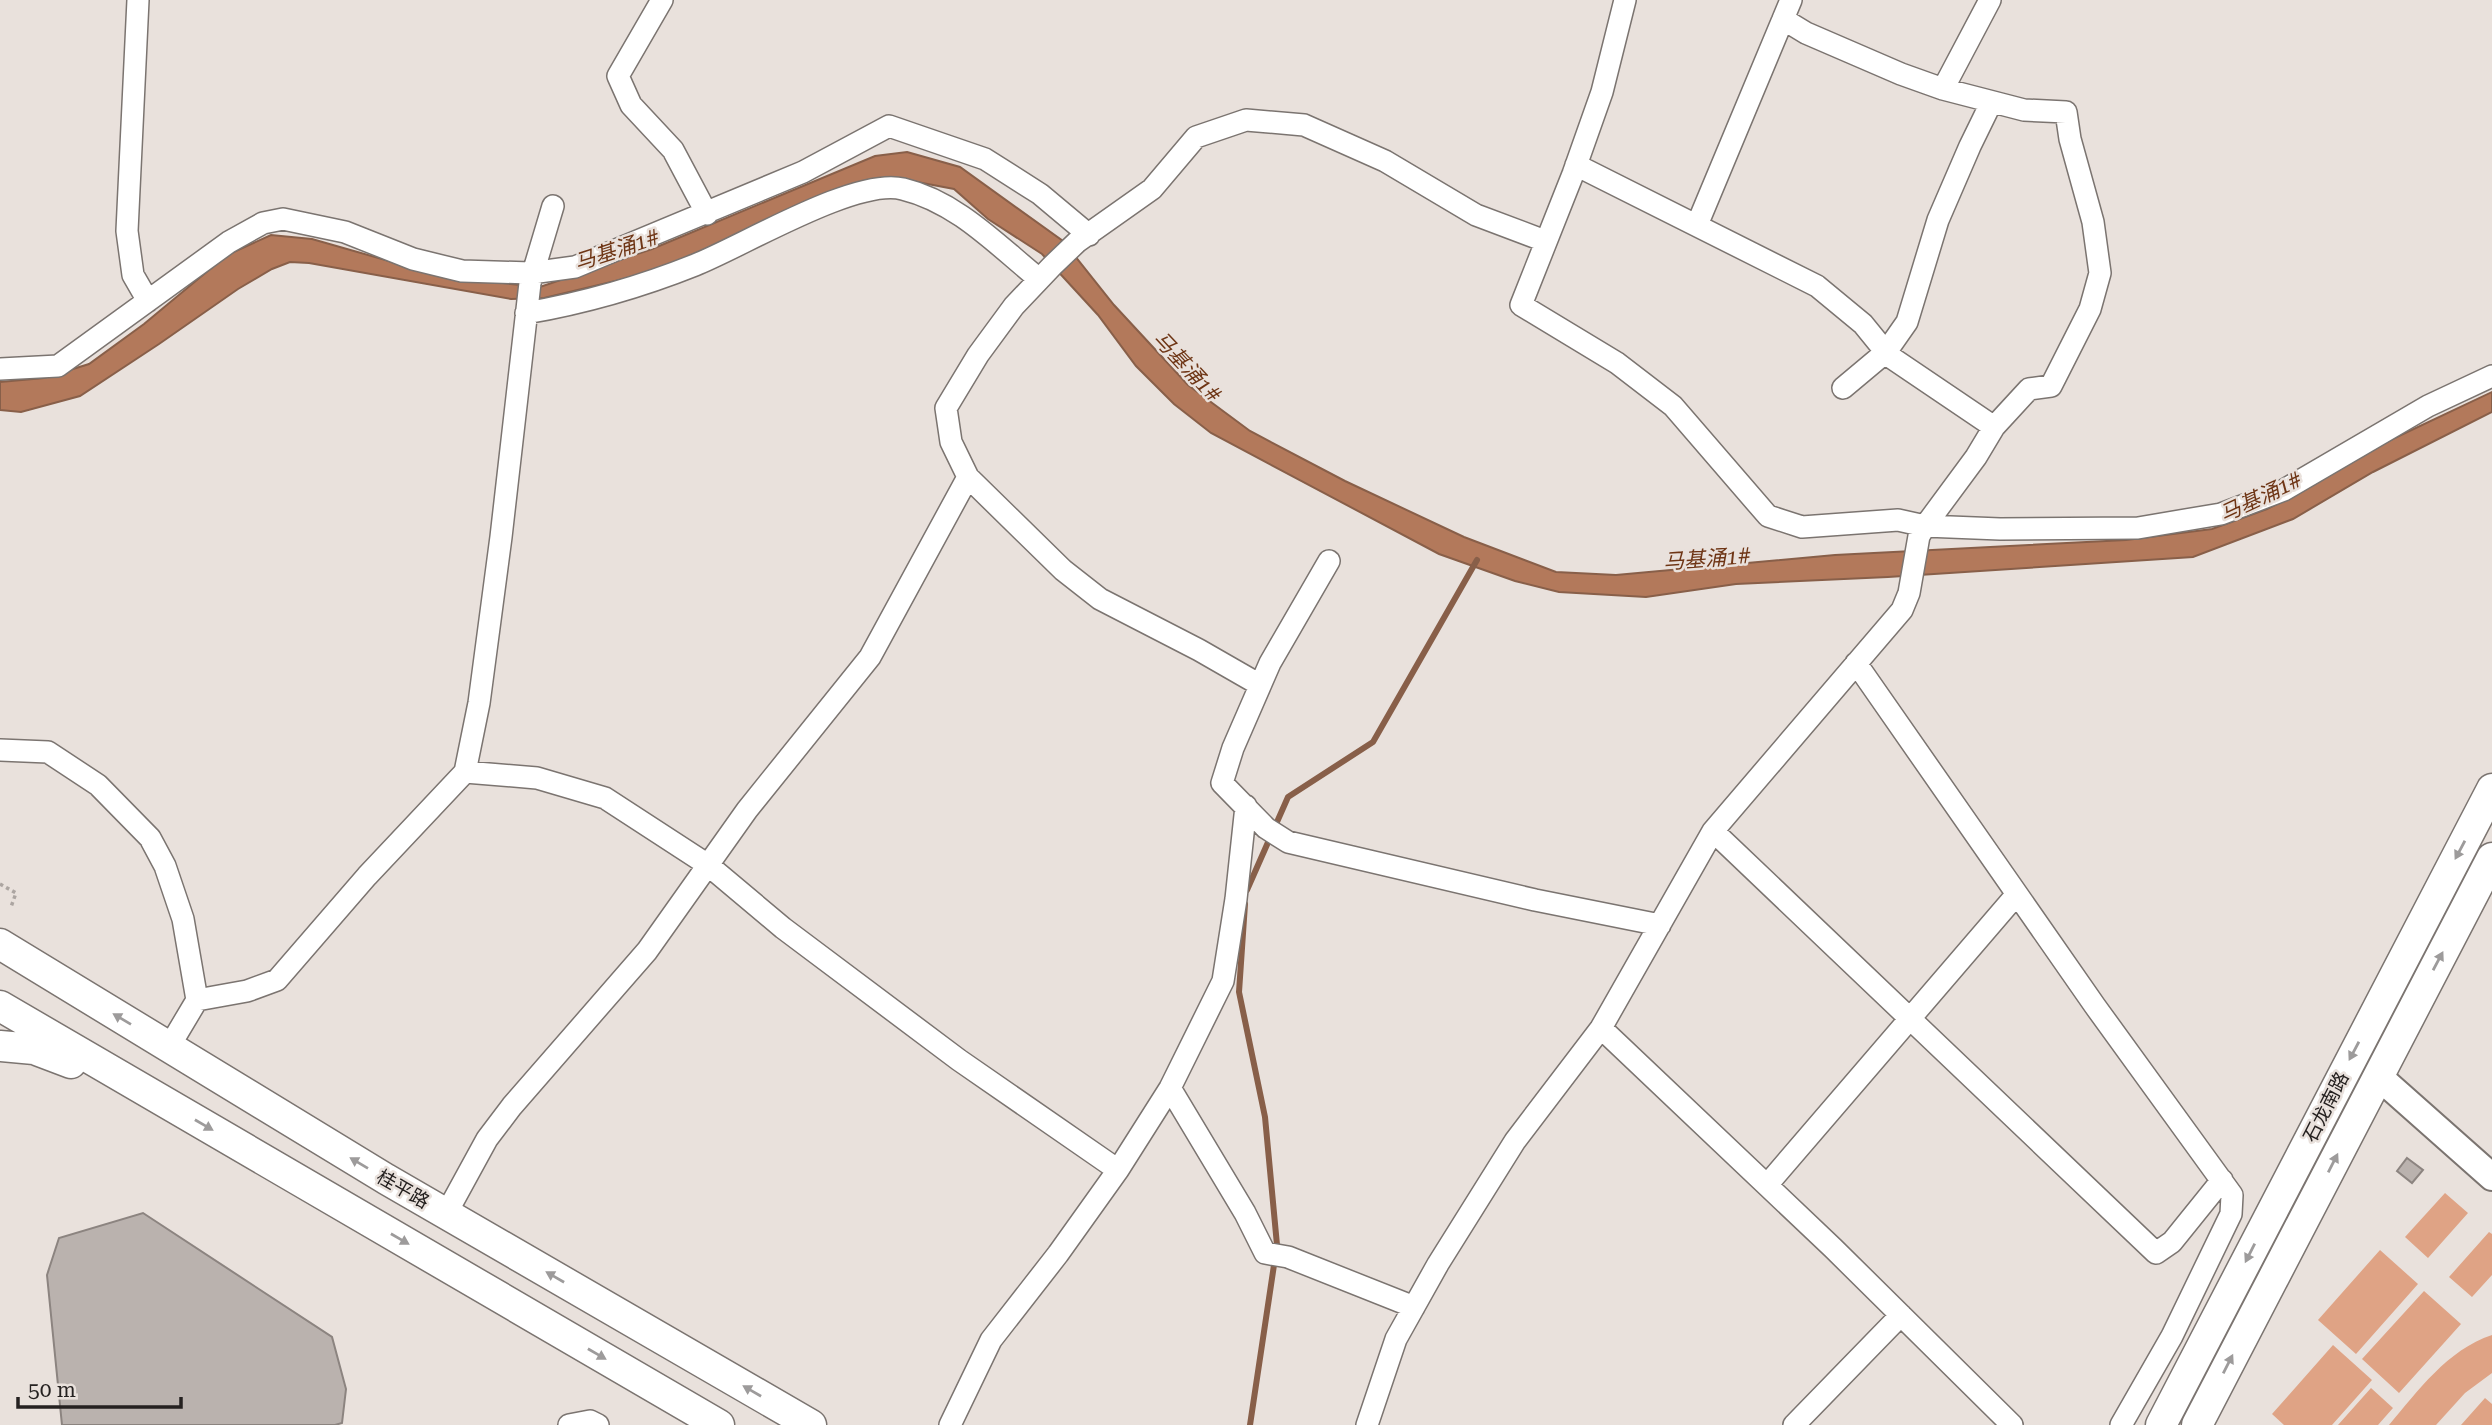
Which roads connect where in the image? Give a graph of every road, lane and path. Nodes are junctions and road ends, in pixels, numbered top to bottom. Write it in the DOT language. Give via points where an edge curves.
graph roads {
  1 [pos="138,0"];
  2 [pos="662,0"];
  3 [pos="1625,0"];
  4 [pos="1990,0"];
  5 [pos="1787,9"];
  6 [pos="1942,89"];
  7 [pos="1992,103"];
  8 [pos="1576,166"];
  9 [pos="553,206"];
  10 [pos="707,214"];
  11 [pos="1697,225"];
  12 [pos="1083,238"];
  13 [pos="1545,241"];
  14 [pos="1045,273"];
  15 [pos="530,278"];
  16 [pos="148,301"];
  17 [pos="526,309"];
  18 [pos="1886,352"];
  19 [pos="0,369"];
  20 [pos="2492,376"];
  21 [pos="1843,388"];
  22 [pos="1994,427"];
  23 [pos="968,477"];
  24 [pos="1922,531"];
  25 [pos="1329,561"];
  26 [pos="1856,663"];
  27 [pos="1260,685"];
  28 [pos="0,750"];
  29 [pos="466,772"];
  30 [pos="2492,789"];
  31 [pos="1246,806"];
  32 [pos="1713,831"];
  33 [pos="2492,858"];
  34 [pos="708,865"];
  35 [pos="0,884"];
  36 [pos="2017,894"];
  37 [pos="10,906"];
  38 [pos="1660,925"];
  39 [pos="0,944"];
  40 [pos="197,1000"];
  41 [pos="0,1006"];
  42 [pos="1909,1018"];
  43 [pos="1601,1028"];
  44 [pos="0,1046"];
  45 [pos="169,1047"];
  46 [pos="2378,1076"];
  47 [pos="1170,1088"];
  48 [pos="145,1090"];
  49 [pos="1118,1170"];
  50 [pos="2492,1177"];
  51 [pos="2221,1180"];
  52 [pos="1767,1185"];
  53 [pos="446,1214"];
  54 [pos="1414,1307"];
  55 [pos="2186,1307"];
  56 [pos="1902,1315"];
  57 [pos="2214,1324"];
  58 [pos="569,1425"];
  59 [pos="598,1425"];
  60 [pos="719,1425"];
  61 [pos="811,1425"];
  62 [pos="950,1425"];
  63 [pos="1367,1425"];
  64 [pos="1794,1425"];
  65 [pos="2012,1425"];
  66 [pos="2121,1425"];
  67 [pos="2161,1425"];
  68 [pos="2197,1425"];
  1 -- 16 [label="street" via="127,232 133,275"];
  2 -- 10 [label="street" via="618,76 631,106 673,150"];
  3 -- 8 [label="street" via="1602,93"];
  4 -- 6 [label="street"];
  5 -- 6 [label="street" via="1806,33"];
  5 -- 11 [label="street"];
  6 -- 7 [label="street"];
  7 -- 18 [label="street" via="1938,220 1907,322"];
  7 -- 22 [label="street" via="2066,112 2093,222 2100,273 2090,309 2051,386 2029,389"];
  8 -- 11 [label="street"];
  8 -- 13 [label="street"];
  9 -- 15 [label="street"];
  10 -- 12 [label="street" via="803,172 888,126 985,159 1040,194"];
  10 -- 15 [label="street" via="575,267"];
  11 -- 18 [label="street" via="1817,286 1863,324"];
  12 -- 13 [label="street" via="1153,189 1196,137 1246,120 1304,125 1385,161 1476,215"];
  12 -- 14 [label="street"];
  13 -- 24 [label="street" via="1521,305 1617,363 1673,406 1768,516 1802,527 1898,520"];
  14 -- 17 [label="street" via="950,206 901,188 873,188 842,197 697,264 633,288 566,306"];
  14 -- 23 [label="street" via="978,355 946,408 951,442"];
  15 -- 16 [label="street" via="462,271 412,259 345,232 283,219 263,223 229,242"];
  15 -- 17 [label="street"];
  16 -- 19 [label="street" via="58,366"];
  17 -- 29 [label="street" via="501,537"];
  18 -- 21 [label="street"];
  18 -- 22 [label="street"];
  20 -- 24 [label="street" via="2428,406 2284,490 2221,514 2138,528"];
  22 -- 24 [label="street"];
  23 -- 27 [label="street" via="1063,570 1100,599"];
  23 -- 34 [label="street" via="870,657"];
  24 -- 26 [label="street" via="1902,610"];
  25 -- 27 [label="street"];
  26 -- 32 [label="street"];
  26 -- 36 [label="street"];
  27 -- 31 [label="street" via="1222,783"];
  28 -- 40 [label="street" via="48,752 98,785 150,838 183,919"];
  29 -- 34 [label="street" via="537,778 605,798"];
  29 -- 40 [label="street" via="277,980"];
  30 -- 57 [label="main road, 石龙南路, one-way"];
  31 -- 38 [label="street" via="1266,828 1289,842"];
  31 -- 47 [label="street" via="1223,981"];
  32 -- 38 [label="street"];
  32 -- 42 [label="street"];
  46 -- 33 [label="main road, 石龙南路, one-way"];
  34 -- 49 [label="street" via="783,928 959,1060"];
  34 -- 53 [label="street" via="647,951 487,1139"];
  35 -- 37 [label="path" via="16,893"];
  36 -- 42 [label="street"];
  36 -- 51 [label="street"];
  38 -- 43 [label="street"];
  45 -- 39 [label="main road, 桂平路, one-way"];
  40 -- 45 [label="street"];
  41 -- 48 [label="main road"];
  42 -- 51 [label="street" via="2156,1254 2172,1242"];
  42 -- 52 [label="street"];
  43 -- 52 [label="street"];
  43 -- 54 [label="street" via="1515,1141"];
  44 -- 48 [label="main road" via="34,1049"];
  53 -- 45 [label="main road, 桂平路, one-way"];
  46 -- 50 [label="street"];
  68 -- 46 [label="main road, 石龙南路, one-way"];
  47 -- 49 [label="street"];
  47 -- 54 [label="street" via="1265,1253 1288,1257"];
  48 -- 60 [label="main road, one-way"];
  49 -- 62 [label="street" via="991,1340"];
  51 -- 55 [label="street" via="2232,1195 2231,1214"];
  52 -- 56 [label="street"];
  61 -- 53 [label="main road, 桂平路, one-way"];
  54 -- 63 [label="street" via="1396,1339"];
  55 -- 57 [label="street"];
  55 -- 66 [label="street"];
  56 -- 64 [label="street"];
  56 -- 65 [label="street"];
  57 -- 67 [label="main road, 石龙南路"];
  58 -- 59 [label="street" via="590,1421"];
}
